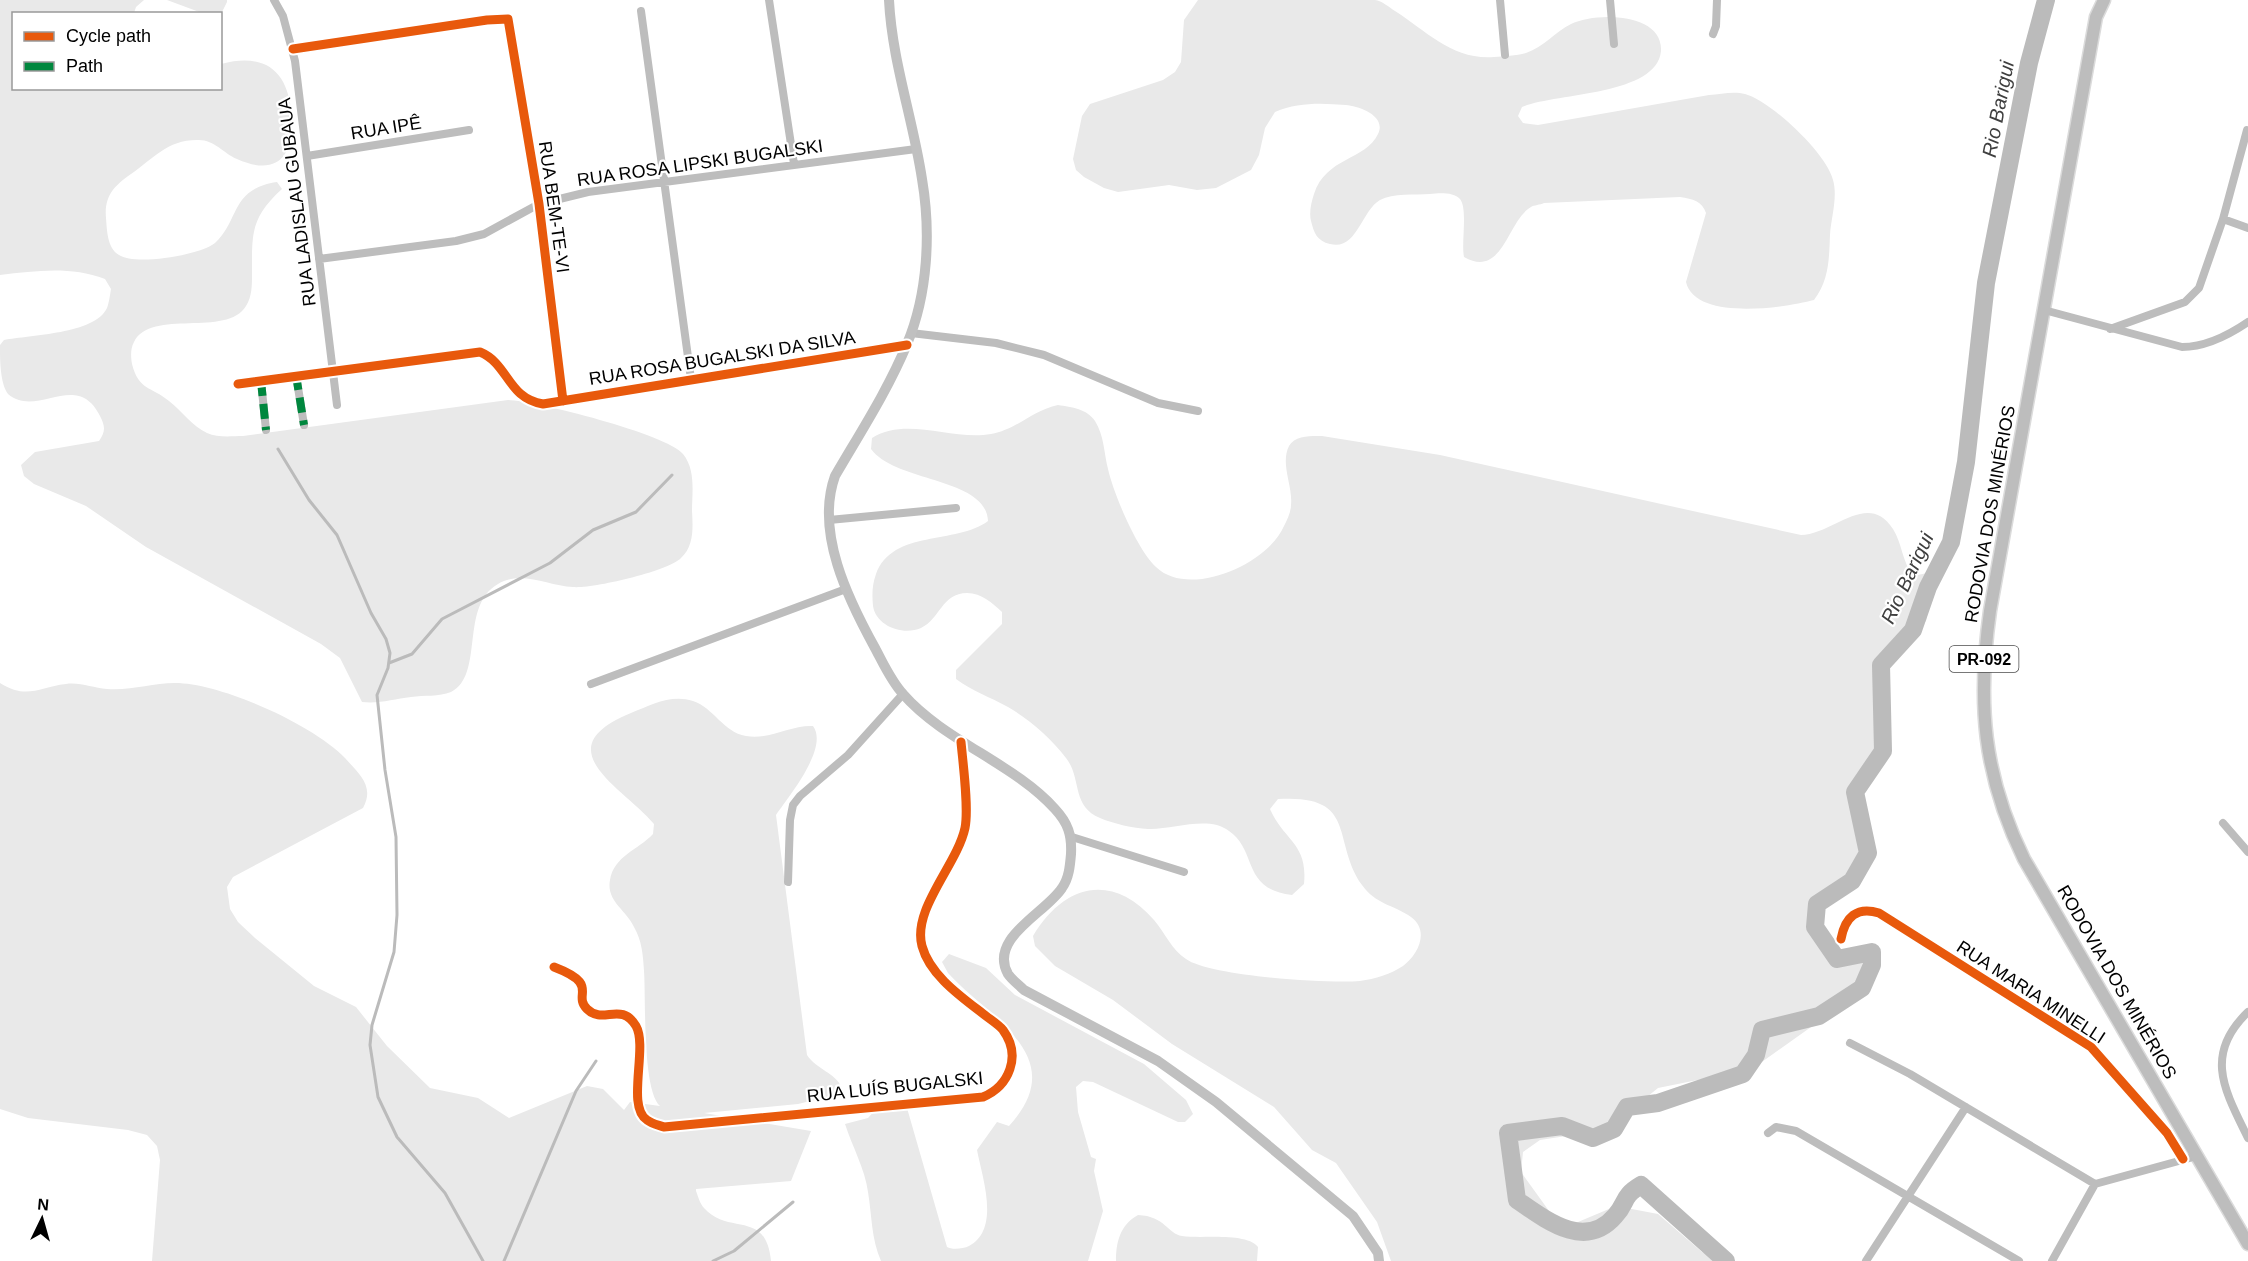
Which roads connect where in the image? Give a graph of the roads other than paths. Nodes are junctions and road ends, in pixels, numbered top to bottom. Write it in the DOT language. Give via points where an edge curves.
graph roads {
  1 [pos="274,0"];
  2 [pos="769,0"];
  3 [pos="889,0"];
  4 [pos="1500,0"];
  5 [pos="1610,0"];
  6 [pos="1717,0"];
  7 [pos="2093,0"];
  8 [pos="2104,0"];
  9 [pos="642,11"];
  10 [pos="2096,17"];
  11 [pos="1713,34"];
  12 [pos="1614,44"];
  13 [pos="292,49"];
  14 [pos="1505,55"];
  15 [pos="469,130"];
  16 [pos="2247,130"];
  17 [pos="916,149"];
  18 [pos="307,156"];
  19 [pos="794,164"];
  20 [pos="663,182"];
  21 [pos="539,204"];
  22 [pos="2223,219"];
  23 [pos="2248,228"];
  24 [pos="319,258"];
  25 [pos="2044,310"];
  26 [pos="2248,322"];
  27 [pos="2110,329"];
  28 [pos="911,333"];
  29 [pos="907,345"];
  30 [pos="332,370"];
  31 [pos="296,375"];
  32 [pos="691,379"];
  33 [pos="261,381"];
  34 [pos="238,384"];
  35 [pos="563,401"];
  36 [pos="337,405"];
  37 [pos="1198,411"];
  38 [pos="304,425"];
  39 [pos="266,430"];
  40 [pos="956,508"];
  41 [pos="829,520"];
  42 [pos="846,589"];
  43 [pos="591,684"];
  44 [pos="903,694"];
  45 [pos="961,742"];
  46 [pos="2223,823"];
  47 [pos="1072,837"];
  48 [pos="2248,852"];
  49 [pos="1184,872"];
  50 [pos="788,882"];
  51 [pos="1841,939"];
  52 [pos="554,967"];
  53 [pos="2248,1012"];
  54 [pos="1850,1043"];
  55 [pos="1966,1107"];
  56 [pos="1768,1133"];
  57 [pos="2248,1138"];
  58 [pos="2197,1156"];
  59 [pos="2183,1159"];
  60 [pos="2095,1184"];
  61 [pos="1908,1195"];
  62 [pos="2248,1244"];
  63 [pos="1379,1261"];
  64 [pos="1866,1261"];
  65 [pos="2019,1261"];
  66 [pos="2052,1261"];
  1 -- 13 [label="street, RUA LADISLAU GUBAUA"];
  2 -- 19 [label="street"];
  3 -- 17 [label="main road"];
  4 -- 14 [label="street"];
  5 -- 12 [label="street"];
  6 -- 11 [label="street"];
  7 -- 10 [label="main road, RODOVIA DOS MINÉRIOS / PR-092"];
  8 -- 10 [label="main road, RODOVIA DOS MINÉRIOS / PR-092"];
  9 -- 20 [label="street"];
  10 -- 25 [label="main road, RODOVIA DOS MINÉRIOS / PR-092"];
  13 -- 18 [label="street, RUA LADISLAU GUBAUA"];
  13 -- 21 [label="street, RUA BEM-TE-VI" via="508,19"];
  15 -- 18 [label="street, RUA IPÊ"];
  16 -- 22 [label="street"];
  17 -- 19 [label="street, RUA ROSA LIPSKI BUGALSKI"];
  17 -- 28 [label="main road" via="926,210 926,266"];
  18 -- 24 [label="street, RUA LADISLAU GUBAUA"];
  19 -- 20 [label="street, RUA ROSA LIPSKI BUGALSKI"];
  20 -- 21 [label="street, RUA ROSA LIPSKI BUGALSKI" via="588,192"];
  20 -- 32 [label="street"];
  21 -- 24 [label="street, RUA ROSA LIPSKI BUGALSKI" via="484,234 456,241"];
  21 -- 35 [label="street, RUA BEM-TE-VI"];
  22 -- 23 [label="street"];
  22 -- 27 [label="street" via="2204,279 2192,297"];
  24 -- 30 [label="street, RUA LADISLAU GUBAUA"];
  25 -- 27 [label="street"];
  25 -- 58 [label="main road, RODOVIA DOS MINÉRIOS / PR-092" via="1985,651 1983,708 1990,767 1999,802 2024,859"];
  26 -- 27 [label="street" via="2220,338 2190,347"];
  28 -- 29 [label="main road"];
  28 -- 37 [label="street" via="996,343 1044,355 1158,404"];
  29 -- 32 [label="street, RUA ROSA BUGALSKI DA SILVA"];
  29 -- 41 [label="main road" via="835,476"];
  30 -- 31 [label="street"];
  30 -- 35 [label="street, RUA ROSA BUGALSKI DA SILVA" via="480,352 492,357 514,389 528,401"];
  30 -- 36 [label="street, RUA LADISLAU GUBAUA"];
  31 -- 33 [label="street"];
  31 -- 38 [label="street"];
  32 -- 35 [label="street, RUA ROSA BUGALSKI DA SILVA"];
  33 -- 34 [label="street"];
  33 -- 39 [label="street"];
  40 -- 41 [label="street"];
  41 -- 42 [label="main road"];
  42 -- 43 [label="street"];
  42 -- 44 [label="main road" via="874,647"];
  44 -- 45 [label="main road"];
  44 -- 50 [label="street" via="848,755 793,805"];
  45 -- 47 [label="main road" via="1037,792 1054,808"];
  45 -- 52 [label="street, RUA LUÍS BUGALSKI" via="965,826 957,853 926,909 920,928 922,947 936,971 1004,1030 1012,1051 1010,1072 997,1092 983,1097 664,1127 646,1120 638,1108 638,1028 620,1013 601,1016 590,1012 584,1006 580,980"];
  46 -- 48 [label="street"];
  47 -- 49 [label="street"];
  47 -- 63 [label="main road" via="1068,878 1061,890 1007,944 1004,960 1008,975 1024,990 1158,1061 1216,1102 1353,1216 1378,1253"];
  51 -- 59 [label="street, RUA MARIA MINELLI" via="1848,919 1856,912 1867,909 1879,913 2091,1047 2167,1133"];
  53 -- 57 [label="street" via="2227,1038 2221,1063 2226,1089"];
  54 -- 55 [label="street"];
  55 -- 60 [label="street"];
  55 -- 61 [label="street"];
  56 -- 61 [label="street" via="1776,1127 1796,1131"];
  58 -- 59 [label="street"];
  58 -- 62 [label="main road, RODOVIA DOS MINÉRIOS / PR-092"];
  59 -- 60 [label="street"];
  60 -- 66 [label="street"];
  61 -- 64 [label="street"];
  61 -- 65 [label="street"];
}
